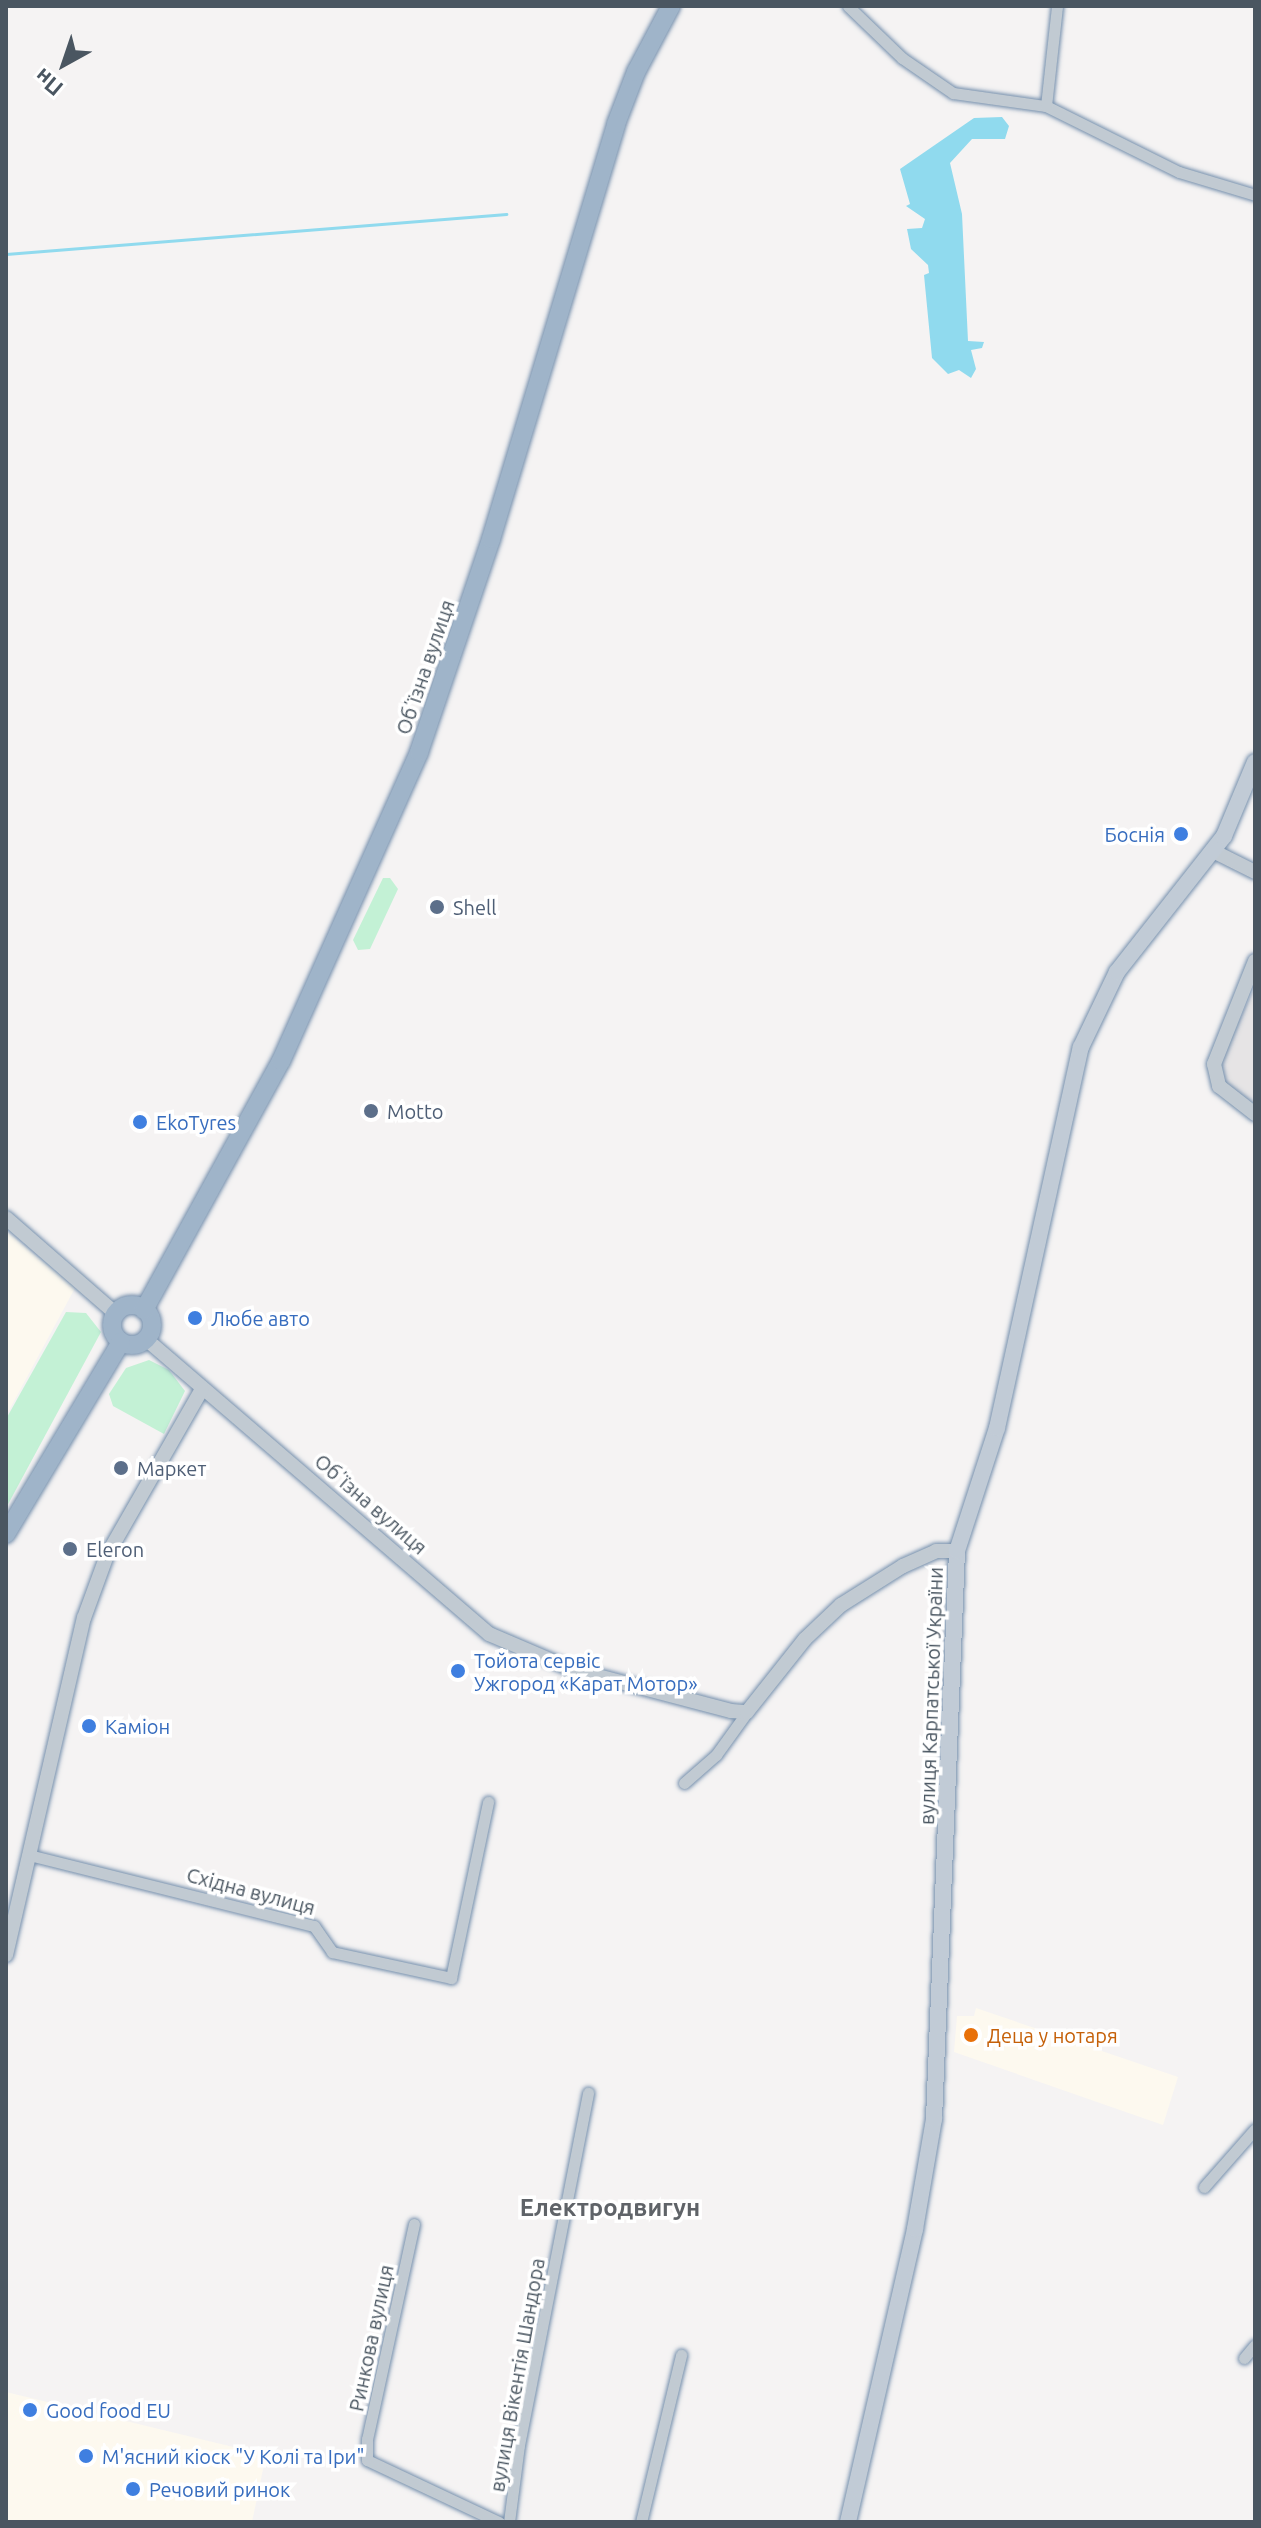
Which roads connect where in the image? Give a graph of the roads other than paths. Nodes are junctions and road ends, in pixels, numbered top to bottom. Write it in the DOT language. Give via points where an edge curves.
graph roads {
  1 [pos="671,6"];
  2 [pos="848,6"];
  3 [pos="1057,6"];
  4 [pos="1046,106"];
  5 [pos="1255,195"];
  6 [pos="1255,762"];
  7 [pos="1213,851"];
  8 [pos="1249,869"];
  9 [pos="1255,961"];
  10 [pos="1255,1114"];
  11 [pos="6,1218"];
  12 [pos="144,1310"];
  13 [pos="116,1314"];
  14 [pos="146,1339"];
  15 [pos="121,1342"];
  16 [pos="202,1389"];
  17 [pos="6,1534"];
  18 [pos="956,1559"];
  19 [pos="747,1712"];
  20 [pos="684,1783"];
  21 [pos="488,1802"];
  22 [pos="29,1855"];
  23 [pos="6,1955"];
  24 [pos="588,2093"];
  25 [pos="1255,2129"];
  26 [pos="1204,2187"];
  27 [pos="414,2224"];
  28 [pos="1255,2345"];
  29 [pos="681,2355"];
  30 [pos="1244,2358"];
  31 [pos="499,2522"];
  32 [pos="509,2522"];
  33 [pos="641,2522"];
  34 [pos="848,2522"];
  1 -- 12 [label="highway, Обʼїзна вулиця" via="616,124 491,539 419,752 281,1061"];
  2 -- 4 [label="street" via="902,58 953,93"];
  3 -- 4 [label="street"];
  4 -- 5 [label="street" via="1179,172"];
  6 -- 7 [label="main road, вулиця Карпатської України" via="1237,811"];
  7 -- 8 [label="street"];
  7 -- 18 [label="main road, вулиця Карпатської України" via="1117,972 1081,1047 997,1428"];
  9 -- 10 [label="street" via="1214,1064 1219,1086"];
  11 -- 13 [label="street"];
  12 -- 13 [label="highway" via="132,1306"];
  12 -- 14 [label="highway" via="151,1328"];
  13 -- 15 [label="highway" via="113,1332"];
  14 -- 15 [label="highway" via="134,1345"];
  14 -- 16 [label="street, Обʼїзна вулиця"];
  15 -- 17 [label="highway"];
  16 -- 19 [label="street, Обʼїзна вулиця" via="470,1619 514,1649 584,1673"];
  16 -- 22 [label="street" via="107,1555 84,1618"];
  18 -- 19 [label="street" via="936,1551 841,1605 805,1639"];
  18 -- 34 [label="main road, вулиця Карпатської України" via="934,2119"];
  19 -- 20 [label="street" via="716,1755"];
  21 -- 22 [label="street, Східна вулиця" via="451,1978 332,1952 314,1926"];
  22 -- 23 [label="street"];
  24 -- 32 [label="street, вулиця Вікентія Шандора" via="519,2445"];
  25 -- 26 [label="street"];
  27 -- 31 [label="street, Ринкова вулиця" via="367,2439 367,2460"];
  28 -- 30 [label="street"];
  29 -- 33 [label="street"];
}
